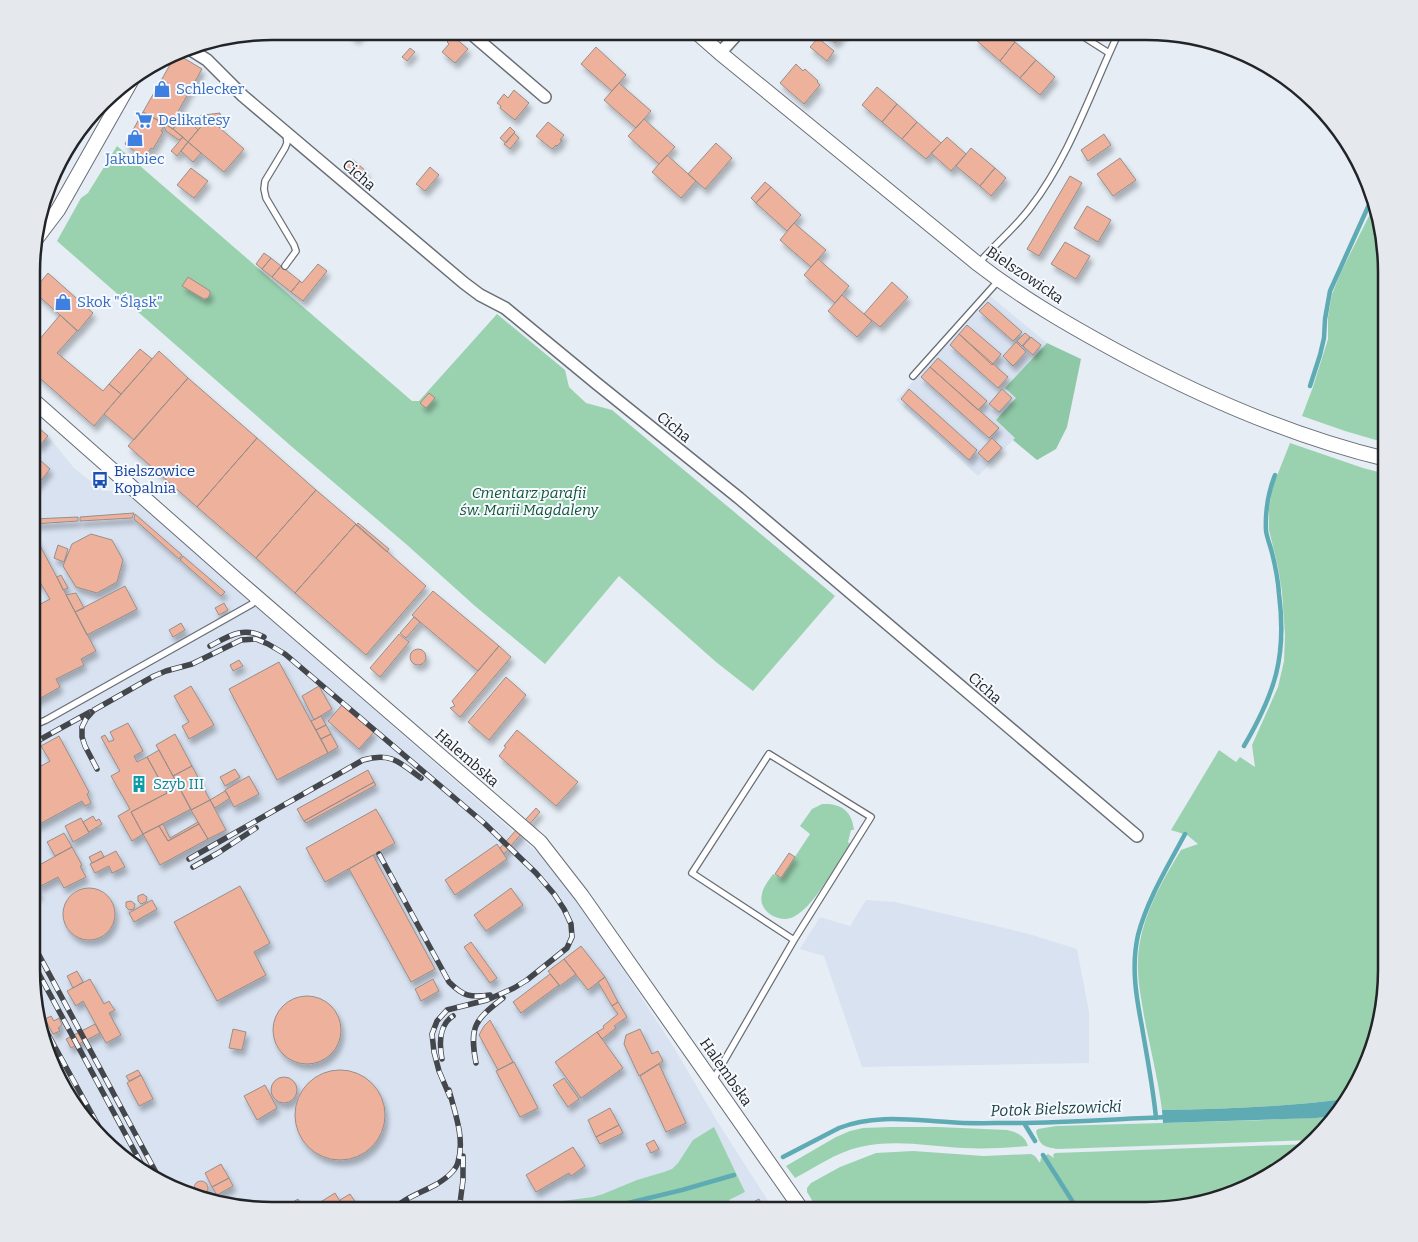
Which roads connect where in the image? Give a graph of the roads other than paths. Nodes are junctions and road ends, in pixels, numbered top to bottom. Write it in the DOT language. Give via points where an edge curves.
graph roads {
  1 [pos="478,40"];
  2 [pos="705,40"];
  3 [pos="732,40"];
  4 [pos="1089,40"];
  5 [pos="1115,40"];
  6 [pos="196,53"];
  7 [pos="720,53"];
  8 [pos="1109,53"];
  9 [pos="122,96"];
  10 [pos="545,97"];
  11 [pos="286,131"];
  12 [pos="44,228"];
  13 [pos="978,264"];
  14 [pos="285,266"];
  15 [pos="999,280"];
  16 [pos="913,376"];
  17 [pos="40,406"];
  18 [pos="1378,457"];
  19 [pos="257,597"];
  20 [pos="40,722"];
  21 [pos="1137,836"];
  22 [pos="794,940"];
  23 [pos="712,1081"];
  24 [pos="796,1202"];
  1 -- 10 [label="street"];
  2 -- 7 [label="street, Bielszowicka"];
  3 -- 7 [label="street"];
  4 -- 8 [label="lane"];
  5 -- 8 [label="lane"];
  6 -- 11 [label="street, Cicha"];
  7 -- 13 [label="street, Bielszowicka"];
  8 -- 13 [label="lane" via="1057,167 1024,216"];
  9 -- 12 [label="street" via="58,210"];
  11 -- 14 [label="lane" via="285,148 265,181 264,190 296,251"];
  11 -- 21 [label="street, Cicha" via="464,283 499,303 739,498"];
  13 -- 15 [label="street, Bielszowicka"];
  15 -- 16 [label="lane"];
  15 -- 18 [label="street, Bielszowicka" via="1083,333 1160,374 1269,422"];
  17 -- 19 [label="street, Halembska"];
  19 -- 20 [label="lane" via="252,604"];
  19 -- 23 [label="street, Halembska" via="540,842 582,896"];
  22 -- 22 [label="lane" via="692,873 769,754 871,817"];
  22 -- 23 [label="lane"];
  23 -- 24 [label="street, Halembska"];
}
